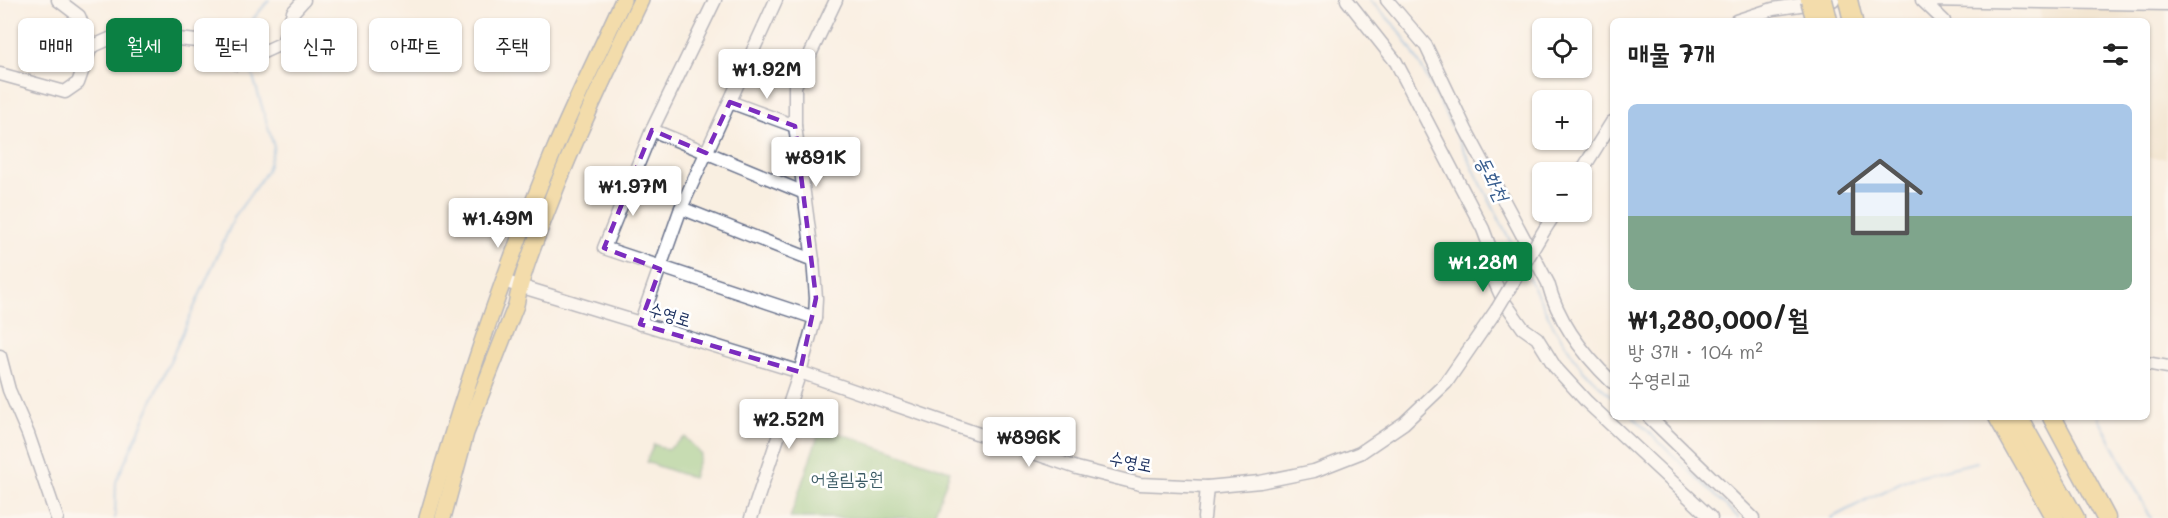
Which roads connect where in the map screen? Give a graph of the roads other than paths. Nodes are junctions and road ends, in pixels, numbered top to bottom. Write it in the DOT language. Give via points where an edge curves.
graph roads {
  1 [pos="58,0"];
  2 [pos="304,0"];
  3 [pos="623,0"];
  4 [pos="641,0"];
  5 [pos="715,0"];
  6 [pos="776,0"];
  7 [pos="836,0"];
  8 [pos="1347,0"];
  9 [pos="1387,0"];
  10 [pos="1810,0"];
  11 [pos="1823,0"];
  12 [pos="1833,0"];
  13 [pos="1848,0"];
  14 [pos="1858,0"];
  15 [pos="1924,0"];
  16 [pos="2168,4"];
  17 [pos="80,18"];
  18 [pos="1745,18"];
  19 [pos="1822,18"];
  20 [pos="1824,18"];
  21 [pos="1857,18"];
  22 [pos="1858,18"];
  23 [pos="1941,18"];
  24 [pos="94,46"];
  25 [pos="82,72"];
  26 [pos="0,74"];
  27 [pos="729,102"];
  28 [pos="1610,125"];
  29 [pos="795,126"];
  30 [pos="652,130"];
  31 [pos="706,153"];
  32 [pos="1587,162"];
  33 [pos="802,192"];
  34 [pos="681,208"];
  35 [pos="1550,222"];
  36 [pos="813,260"];
  37 [pos="660,269"];
  38 [pos="503,281"];
  39 [pos="519,285"];
  40 [pos="815,318"];
  41 [pos="640,324"];
  42 [pos="0,356"];
  43 [pos="2150,364"];
  44 [pos="2168,367"];
  45 [pos="800,372"];
  46 [pos="1610,380"];
  47 [pos="5,395"];
  48 [pos="1652,420"];
  49 [pos="2000,420"];
  50 [pos="2020,420"];
  51 [pos="2044,420"];
  52 [pos="2054,420"];
  53 [pos="1207,487"];
  54 [pos="57,518"];
  55 [pos="427,518"];
  56 [pos="442,518"];
  57 [pos="751,518"];
  58 [pos="1204,518"];
  59 [pos="1711,518"];
  60 [pos="1753,518"];
  61 [pos="2055,518"];
  62 [pos="2075,518"];
  63 [pos="2095,518"];
  64 [pos="2106,518"];
  1 -- 17 [label="street"];
  2 -- 24 [label="street" via="293,12 283,43 237,64 206,42 123,33"];
  3 -- 38 [label="main road" via="554,151"];
  4 -- 39 [label="main road" via="568,157"];
  5 -- 30 [label="street"];
  6 -- 27 [label="street"];
  7 -- 29 [label="street" via="795,86"];
  8 -- 59 [label="street" via="1385,44 1424,113 1483,229 1492,276 1503,300 1581,396"];
  9 -- 46 [label="street" via="1426,46 1558,309 1578,344"];
  10 -- 19 [label="highway, bridge"];
  11 -- 20 [label="highway, bridge"];
  12 -- 18 [label="street" via="1773,9"];
  13 -- 21 [label="highway"];
  14 -- 22 [label="highway"];
  15 -- 16 [label="street"];
  15 -- 23 [label="street"];
  25 -- 26 [label="street" via="78,83 65,92"];
  27 -- 29 [label="street"];
  27 -- 31 [label="street"];
  28 -- 32 [label="street"];
  29 -- 33 [label="street"];
  30 -- 31 [label="street"];
  30 -- 37 [label="street" via="604,248"];
  31 -- 33 [label="street"];
  31 -- 34 [label="street"];
  33 -- 36 [label="street"];
  34 -- 36 [label="street"];
  34 -- 37 [label="street"];
  35 -- 53 [label="street, 수영로, bridge" via="1446,383 1404,423 1360,453 1303,473"];
  36 -- 40 [label="street"];
  37 -- 40 [label="street"];
  37 -- 41 [label="street"];
  38 -- 39 [label="street, 수영로"];
  38 -- 55 [label="main road" via="452,430"];
  39 -- 41 [label="street, 수영로"];
  39 -- 56 [label="main road" via="516,304 466,433"];
  40 -- 45 [label="street"];
  41 -- 45 [label="street, 수영로"];
  42 -- 47 [label="street"];
  43 -- 44 [label="street"];
  45 -- 53 [label="street, 수영로" via="1077,468 1140,484"];
  45 -- 57 [label="street"];
  47 -- 54 [label="street" via="28,434"];
  48 -- 60 [label="street"];
  49 -- 61 [label="highway"];
  50 -- 62 [label="highway"];
  51 -- 63 [label="highway"];
  52 -- 64 [label="highway"];
  53 -- 58 [label="street"];
}
